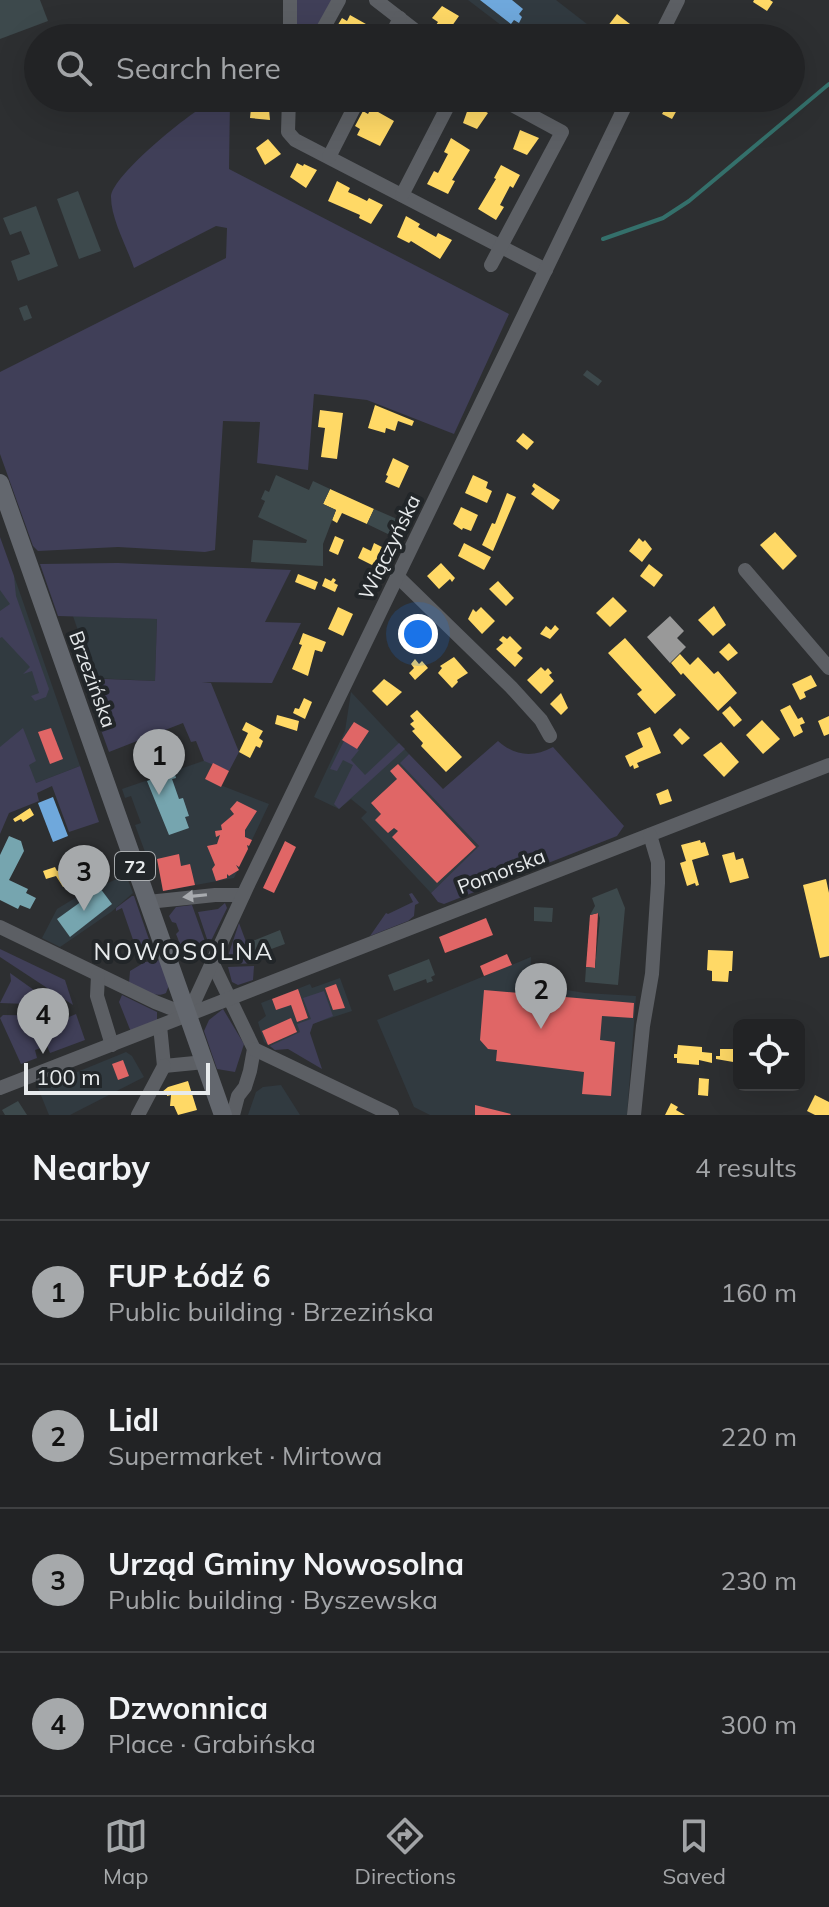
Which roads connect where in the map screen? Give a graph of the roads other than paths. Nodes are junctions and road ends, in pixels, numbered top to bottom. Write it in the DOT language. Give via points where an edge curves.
graph roads {
  1 [pos="290,0"];
  2 [pos="339,0"];
  3 [pos="376,0"];
  4 [pos="678,0"];
  5 [pos="400,18"];
  6 [pos="290,24"];
  7 [pos="326,24"];
  8 [pos="397,24"];
  9 [pos="408,24"];
  10 [pos="666,24"];
  11 [pos="289,112"];
  12 [pos="352,112"];
  13 [pos="445,112"];
  14 [pos="525,112"];
  15 [pos="622,112"];
  16 [pos="329,157"];
  17 [pos="402,195"];
  18 [pos="502,245"];
  19 [pos="491,265"];
  20 [pos="546,270"];
  21 [pos="0,483"];
  22 [pos="745,570"];
  23 [pos="397,576"];
  24 [pos="829,668"];
  25 [pos="550,736"];
  26 [pos="829,765"];
  27 [pos="650,835"];
  28 [pos="243,895"];
  29 [pos="148,902"];
  30 [pos="0,927"];
  31 [pos="212,962"];
  32 [pos="98,975"];
  33 [pos="229,999"];
  34 [pos="188,1015"];
  35 [pos="160,1026"];
  36 [pos="112,1045"];
  37 [pos="254,1049"];
  38 [pos="205,1062"];
  39 [pos="164,1066"];
  40 [pos="0,1088"];
  41 [pos="138,1115"];
  42 [pos="223,1115"];
  43 [pos="233,1115"];
  44 [pos="392,1115"];
  45 [pos="634,1115"];
  1 -- 6 [label="street"];
  2 -- 7 [label="street"];
  3 -- 5 [label="street"];
  4 -- 10 [label="street"];
  5 -- 8 [label="street"];
  5 -- 9 [label="street"];
  11 -- 16 [label="street" via="288,132 295,140"];
  12 -- 16 [label="street"];
  13 -- 17 [label="street"];
  14 -- 18 [label="street" via="562,132"];
  15 -- 20 [label="street, Wiączyńska"];
  16 -- 17 [label="street"];
  17 -- 18 [label="street"];
  18 -- 19 [label="street"];
  18 -- 20 [label="street"];
  20 -- 23 [label="street, Wiączyńska"];
  21 -- 29 [label="main road, Brzezińska / 72"];
  22 -- 24 [label="street"];
  23 -- 25 [label="street" via="511,687"];
  23 -- 28 [label="street, Wiączyńska"];
  26 -- 27 [label="street, Pomorska"];
  27 -- 33 [label="street, Pomorska"];
  27 -- 45 [label="street" via="658,874"];
  28 -- 29 [label="street, one-way"];
  28 -- 31 [label="street, Wiączyńska"];
  29 -- 34 [label="main road, Brzezińska / 72"];
  30 -- 32 [label="street"];
  31 -- 33 [label="street"];
  31 -- 34 [label="street, Wiączyńska"];
  32 -- 34 [label="street"];
  32 -- 36 [label="street" via="97,996"];
  33 -- 34 [label="street, Pomorska"];
  33 -- 37 [label="street"];
  34 -- 35 [label="street, Pomorska"];
  34 -- 38 [label="main road, Brzezińska / 72"];
  35 -- 36 [label="street, Pomorska"];
  35 -- 39 [label="street"];
  36 -- 40 [label="street, Pomorska"];
  37 -- 43 [label="street" via="242,1063"];
  37 -- 44 [label="street"];
  38 -- 39 [label="street"];
  38 -- 42 [label="main road, Brzezińska / 72"];
  39 -- 41 [label="street"];
}
